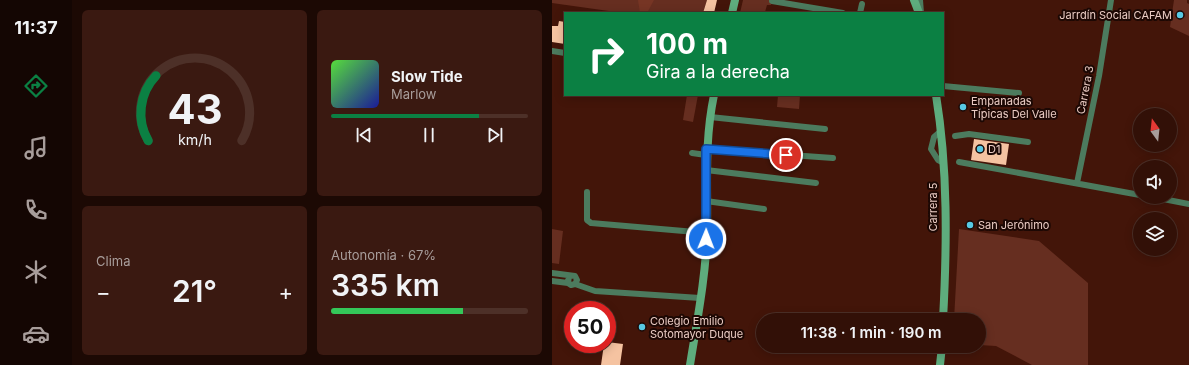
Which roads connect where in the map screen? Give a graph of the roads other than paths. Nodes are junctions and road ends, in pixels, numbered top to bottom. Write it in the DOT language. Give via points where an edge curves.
graph roads {
  1 [pos="735,0"];
  2 [pos="914,0"];
  3 [pos="920,0"];
  4 [pos="1111,0"];
  5 [pos="772,1"];
  6 [pos="862,4"];
  7 [pos="732,12"];
  8 [pos="837,12"];
  9 [pos="860,12"];
  10 [pos="920,12"];
  11 [pos="920,12"];
  12 [pos="552,51"];
  13 [pos="564,53"];
  14 [pos="944,86"];
  15 [pos="1019,93"];
  16 [pos="714,96"];
  17 [pos="936,96"];
  18 [pos="710,117"];
  19 [pos="825,129"];
  20 [pos="955,136"];
  21 [pos="1028,142"];
  22 [pos="706,152"];
  23 [pos="692,153"];
  24 [pos="833,158"];
  25 [pos="959,162"];
  26 [pos="706,170"];
  27 [pos="816,183"];
  28 [pos="1076,183"];
  29 [pos="587,192"];
  30 [pos="1133,194"];
  31 [pos="706,201"];
  32 [pos="1177,202"];
  33 [pos="1189,204"];
  34 [pos="764,209"];
  35 [pos="707,232"];
  36 [pos="552,274"];
  37 [pos="569,276"];
  38 [pos="552,281"];
  39 [pos="568,283"];
  40 [pos="575,284"];
  41 [pos="700,298"];
  42 [pos="943,313"];
  43 [pos="941,353"];
  44 [pos="690,365"];
  45 [pos="940,365"];
  1 -- 7 [label="main road"];
  2 -- 10 [label="main road"];
  3 -- 11 [label="street"];
  4 -- 28 [label="street, Carrera 3" via="1099,76"];
  5 -- 8 [label="street"];
  6 -- 9 [label="street"];
  12 -- 13 [label="street"];
  14 -- 15 [label="street"];
  16 -- 18 [label="main road"];
  17 -- 42 [label="main road, Carrera 5" via="944,163"];
  18 -- 19 [label="street"];
  18 -- 22 [label="main road"];
  20 -- 21 [label="street" via="969,134"];
  22 -- 23 [label="street"];
  22 -- 24 [label="street"];
  22 -- 26 [label="main road"];
  25 -- 28 [label="street"];
  26 -- 27 [label="street"];
  26 -- 31 [label="main road"];
  28 -- 30 [label="street"];
  29 -- 35 [label="street" via="587,220 592,223"];
  31 -- 34 [label="street"];
  31 -- 35 [label="main road"];
  32 -- 33 [label="street"];
  35 -- 41 [label="main road"];
  36 -- 37 [label="street"];
  37 -- 39 [label="street"];
  37 -- 40 [label="street" via="577,278"];
  38 -- 39 [label="street"];
  39 -- 40 [label="street"];
  40 -- 41 [label="street" via="596,290"];
  41 -- 44 [label="main road"];
  43 -- 45 [label="main road"];
}
